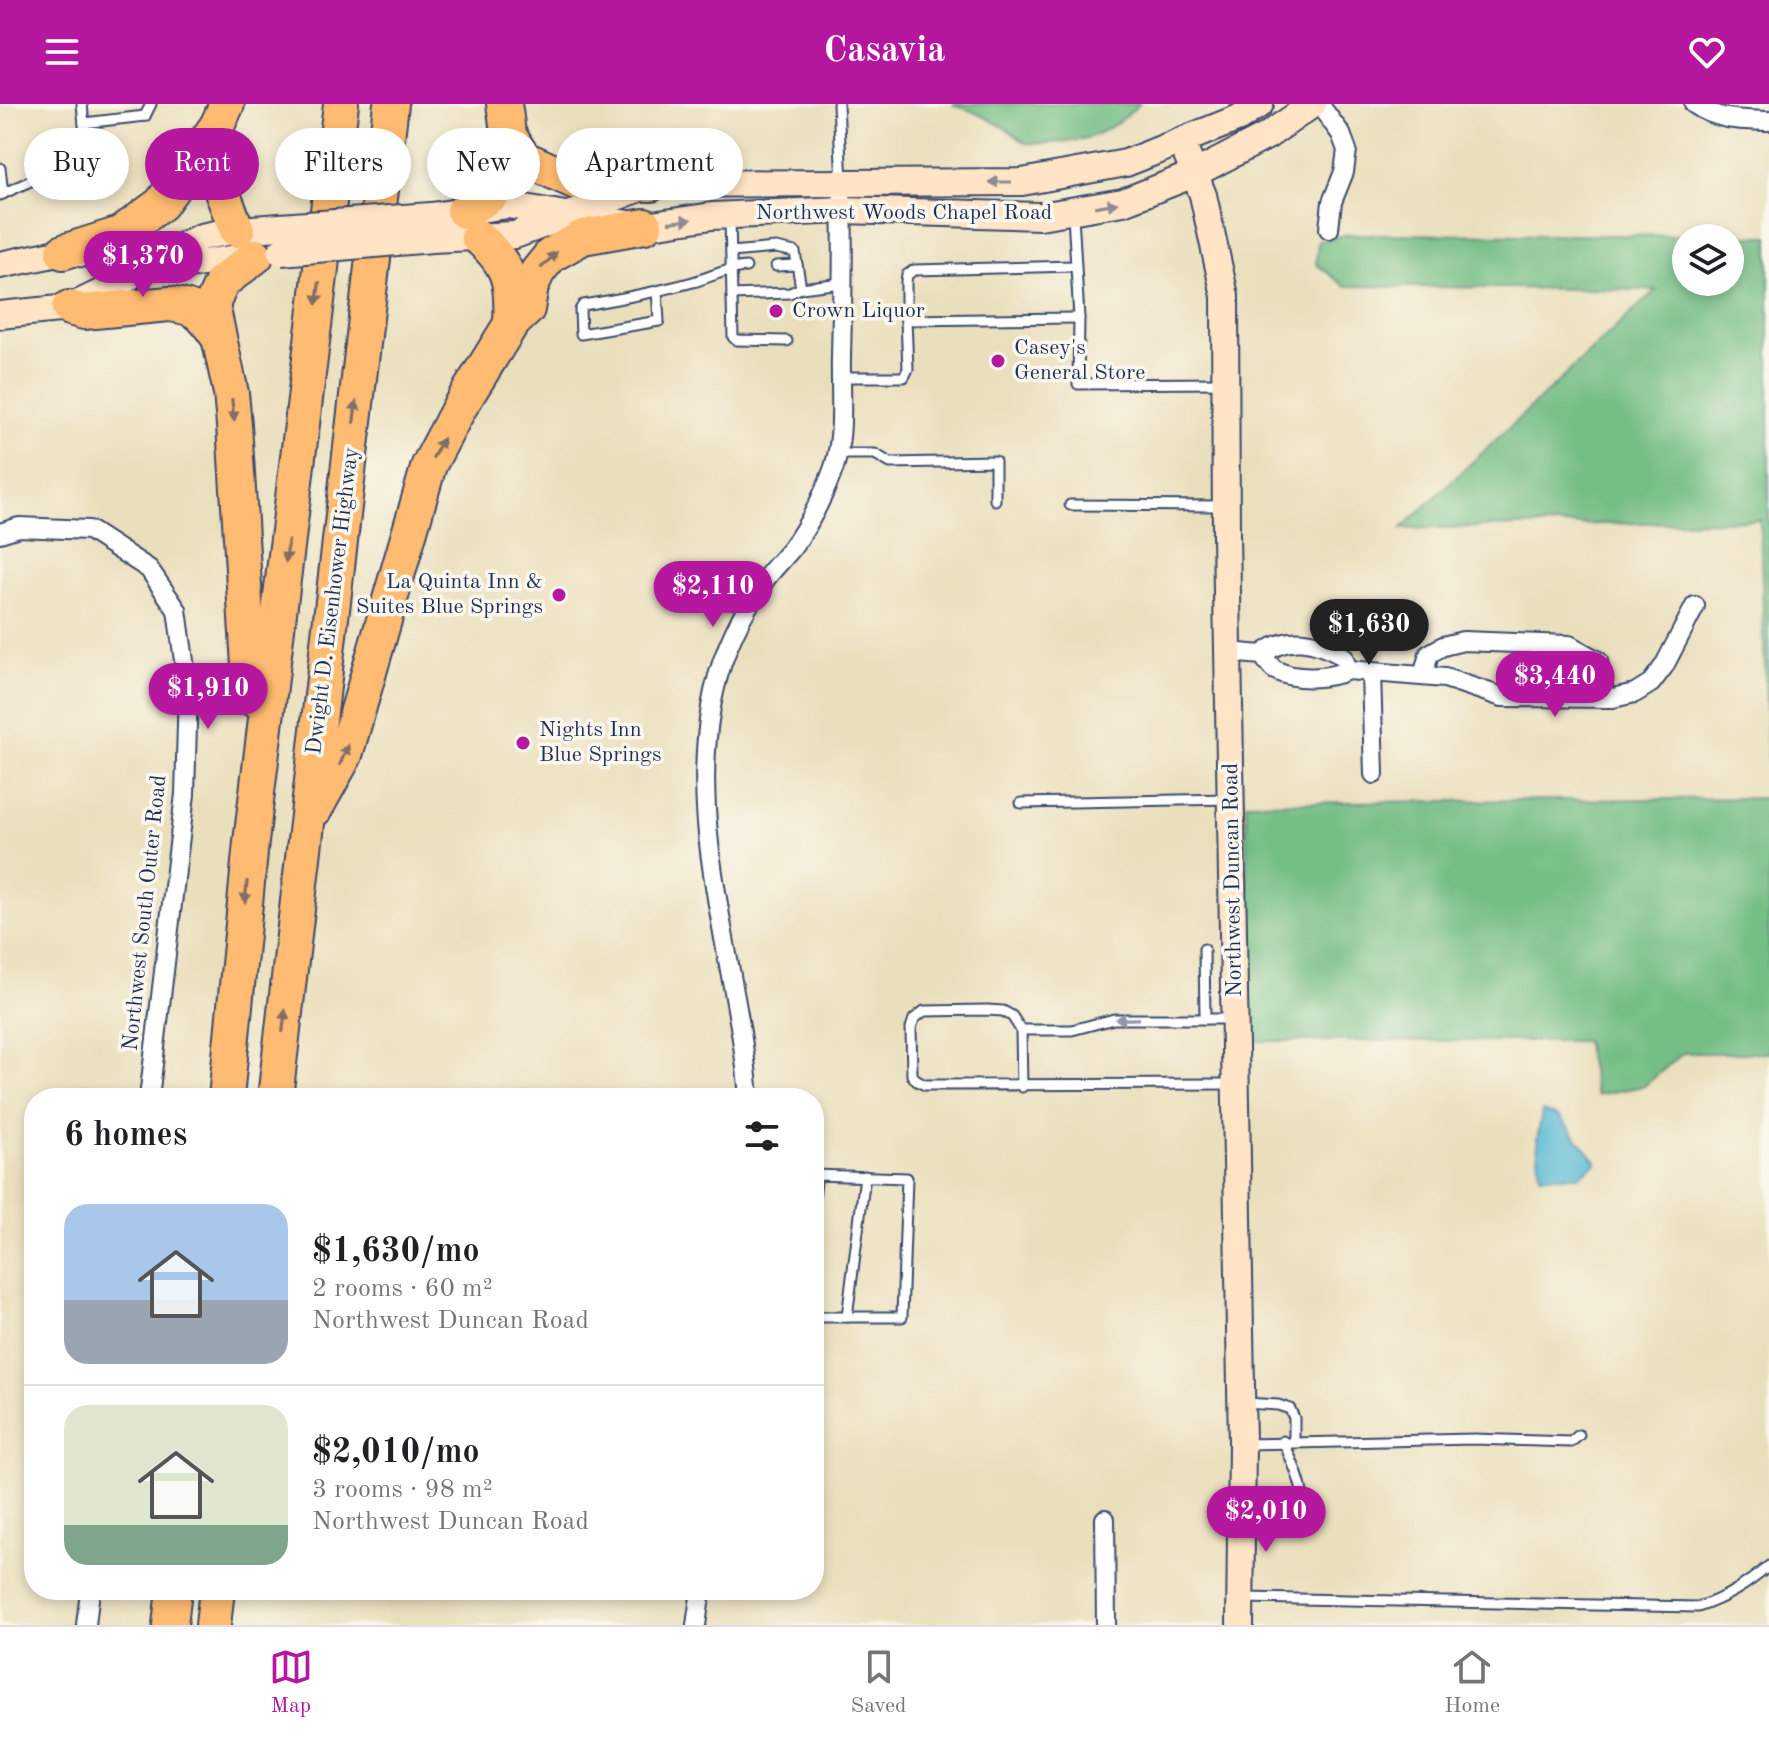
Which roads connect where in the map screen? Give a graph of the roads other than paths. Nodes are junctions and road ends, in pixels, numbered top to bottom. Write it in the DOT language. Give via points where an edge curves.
graph roads {
  1 [pos="82,104"];
  2 [pos="143,104"];
  3 [pos="151,104"];
  4 [pos="341,104"];
  5 [pos="391,104"];
  6 [pos="838,104"];
  7 [pos="1260,104"];
  8 [pos="1316,104"];
  9 [pos="1694,104"];
  10 [pos="222,115"];
  11 [pos="145,116"];
  12 [pos="506,120"];
  13 [pos="1769,121"];
  14 [pos="84,123"];
  15 [pos="1182,143"];
  16 [pos="0,168"];
  17 [pos="556,173"];
  18 [pos="1194,174"];
  19 [pos="842,182"];
  20 [pos="743,183"];
  21 [pos="1,194"];
  22 [pos="608,200"];
  23 [pos="843,210"];
  24 [pos="1073,211"];
  25 [pos="568,215"];
  26 [pos="730,215"];
  27 [pos="451,226"];
  28 [pos="645,226"];
  29 [pos="1329,229"];
  30 [pos="264,241"];
  31 [pos="63,252"];
  32 [pos="731,252"];
  33 [pos="156,258"];
  34 [pos="0,265"];
  35 [pos="797,265"];
  36 [pos="776,266"];
  37 [pos="1075,266"];
  38 [pos="746,267"];
  39 [pos="731,268"];
  40 [pos="841,283"];
  41 [pos="801,288"];
  42 [pos="657,291"];
  43 [pos="732,295"];
  44 [pos="69,308"];
  45 [pos="0,315"];
  46 [pos="1079,318"];
  47 [pos="906,320"];
  48 [pos="511,324"];
  49 [pos="216,334"];
  50 [pos="787,341"];
  51 [pos="841,377"];
  52 [pos="1225,383"];
  53 [pos="836,454"];
  54 [pos="995,500"];
  55 [pos="1070,505"];
  56 [pos="1225,506"];
  57 [pos="0,533"];
  58 [pos="1695,606"];
  59 [pos="1228,652"];
  60 [pos="1262,655"];
  61 [pos="1348,670"];
  62 [pos="1371,672"];
  63 [pos="1423,676"];
  64 [pos="1605,698"];
  65 [pos="1374,774"];
  66 [pos="1231,799"];
  67 [pos="1021,803"];
  68 [pos="307,824"];
  69 [pos="251,842"];
  70 [pos="1204,949"];
  71 [pos="1205,1019"];
  72 [pos="1236,1019"];
  73 [pos="1021,1030"];
  74 [pos="1237,1084"];
  75 [pos="1022,1087"];
  76 [pos="150,1088"];
  77 [pos="227,1088"];
  78 [pos="276,1088"];
  79 [pos="748,1088"];
  80 [pos="824,1175"];
  81 [pos="865,1176"];
  82 [pos="824,1317"];
  83 [pos="847,1317"];
  84 [pos="1242,1403"];
  85 [pos="1579,1435"];
  86 [pos="1288,1442"];
  87 [pos="1242,1444"];
  88 [pos="1105,1519"];
  89 [pos="1242,1523"];
  90 [pos="1769,1566"];
  91 [pos="1240,1597"];
  92 [pos="89,1600"];
  93 [pos="173,1600"];
  94 [pos="216,1600"];
  95 [pos="700,1600"];
  96 [pos="86,1625"];
  97 [pos="170,1625"];
  98 [pos="213,1625"];
  99 [pos="696,1625"];
  100 [pos="1106,1625"];
  101 [pos="1240,1625"];
  1 -- 14 [label="lane"];
  2 -- 11 [label="lane"];
  3 -- 11 [label="lane"];
  4 -- 69 [label="highway, one-way"];
  68 -- 5 [label="highway, Dwight D. Eisenhower Highway, one-way"];
  6 -- 19 [label="lane"];
  7 -- 15 [label="main road, Northwest Woods Chapel Road"];
  8 -- 18 [label="main road, Northwest Woods Chapel Road"];
  8 -- 29 [label="street" via="1347,150"];
  9 -- 13 [label="street" via="1727,120"];
  10 -- 30 [label="highway" via="216,177"];
  10 -- 31 [label="highway" via="161,204 120,234"];
  11 -- 14 [label="lane"];
  12 -- 17 [label="highway" via="523,158"];
  12 -- 27 [label="highway" via="506,169 496,191"];
  14 -- 21 [label="lane" via="87,155"];
  15 -- 18 [label="main road, Northwest Duncan Road"];
  15 -- 19 [label="main road, Northwest Woods Chapel Road, one-way" via="1126,163 1022,182"];
  16 -- 21 [label="lane"];
  24 -- 18 [label="main road, Northwest Woods Chapel Road, one-way" via="1123,202"];
  18 -- 52 [label="main road, Northwest Duncan Road" via="1225,296"];
  19 -- 20 [label="main road, Northwest Woods Chapel Road"];
  19 -- 23 [label="street"];
  22 -- 25 [label="main road, Northwest Woods Chapel Road"];
  23 -- 24 [label="main road, Northwest Woods Chapel Road" via="1040,216"];
  23 -- 26 [label="main road, Northwest Woods Chapel Road"];
  23 -- 40 [label="street"];
  24 -- 37 [label="lane"];
  25 -- 27 [label="main road, Northwest Woods Chapel Road" via="515,235"];
  25 -- 28 [label="main road, Northwest Woods Chapel Road"];
  28 -- 26 [label="main road, Northwest Woods Chapel Road, one-way"];
  26 -- 32 [label="lane"];
  27 -- 30 [label="main road, Northwest Woods Chapel Road, bridge"];
  27 -- 48 [label="highway" via="496,252 508,272"];
  48 -- 28 [label="highway, one-way" via="527,309 531,286 551,255 583,237"];
  30 -- 33 [label="main road, Northwest Woods Chapel Road" via="201,237"];
  30 -- 49 [label="highway" via="222,282 212,305"];
  31 -- 33 [label="main road, Northwest Woods Chapel Road"];
  31 -- 34 [label="main road, Northwest Woods Chapel Road"];
  32 -- 35 [label="lane" via="795,252"];
  32 -- 39 [label="lane"];
  33 -- 44 [label="main road, Northwest Woods Chapel Road" via="121,283"];
  35 -- 36 [label="lane"];
  35 -- 41 [label="lane"];
  37 -- 46 [label="lane"];
  37 -- 47 [label="lane" via="914,270 906,281"];
  38 -- 39 [label="lane"];
  39 -- 42 [label="lane"];
  39 -- 43 [label="lane"];
  40 -- 41 [label="lane"];
  40 -- 51 [label="street"];
  41 -- 43 [label="lane"];
  42 -- 42 [label="lane" via="583,305 581,334 659,321"];
  43 -- 50 [label="lane" via="736,340"];
  44 -- 45 [label="main road, Northwest Woods Chapel Road"];
  44 -- 49 [label="highway" via="84,312 180,305 202,314"];
  46 -- 47 [label="lane"];
  46 -- 52 [label="lane" via="1078,384"];
  47 -- 51 [label="lane" via="904,377"];
  68 -- 48 [label="highway, one-way" via="345,755 429,465"];
  49 -- 69 [label="highway, one-way" via="231,393 247,607"];
  51 -- 53 [label="street"];
  52 -- 56 [label="main road, Northwest Duncan Road"];
  53 -- 54 [label="lane" via="875,454 890,463 995,461"];
  53 -- 79 [label="street" via="815,511 738,624 710,708 709,833"];
  55 -- 56 [label="lane"];
  56 -- 59 [label="main road, Northwest Duncan Road"];
  57 -- 76 [label="street, Northwest South Outer Road" via="19,527 89,530 149,569 177,610 188,690 185,794"];
  58 -- 64 [label="street" via="1651,683 1635,693"];
  59 -- 60 [label="street"];
  59 -- 66 [label="main road, Northwest Duncan Road"];
  60 -- 61 [label="street" via="1274,669 1299,676 1332,677"];
  60 -- 61 [label="street" via="1274,644 1320,643 1343,656"];
  61 -- 62 [label="street"];
  62 -- 63 [label="street"];
  62 -- 65 [label="street"];
  63 -- 64 [label="street" via="1502,697"];
  63 -- 64 [label="street" via="1429,654 1463,641 1569,645 1598,661"];
  66 -- 67 [label="lane"];
  66 -- 72 [label="main road, Northwest Duncan Road"];
  78 -- 68 [label="highway, Dwight D. Eisenhower Highway, one-way"];
  69 -- 77 [label="highway, one-way"];
  70 -- 71 [label="lane"];
  71 -- 72 [label="lane"];
  71 -- 73 [label="lane, one-way" via="1114,1019 1072,1030"];
  72 -- 74 [label="main road, Northwest Duncan Road"];
  73 -- 75 [label="lane"];
  73 -- 75 [label="lane" via="1012,1016 987,1010 924,1011 911,1028 912,1075 917,1081 933,1086"];
  74 -- 75 [label="lane"];
  74 -- 84 [label="main road, Northwest Duncan Road"];
  80 -- 81 [label="lane"];
  81 -- 83 [label="lane"];
  81 -- 83 [label="lane" via="907,1178 902,1317"];
  82 -- 83 [label="lane"];
  84 -- 86 [label="lane" via="1290,1409 1294,1418"];
  84 -- 87 [label="main road, Northwest Duncan Road"];
  85 -- 86 [label="lane" via="1571,1442"];
  86 -- 87 [label="lane"];
  86 -- 89 [label="lane" via="1301,1488 1300,1515"];
  87 -- 89 [label="main road, Northwest Duncan Road"];
  88 -- 100 [label="street"];
  89 -- 91 [label="main road, Northwest Duncan Road"];
  90 -- 91 [label="lane" via="1722,1600 1698,1607"];
  91 -- 101 [label="main road, Northwest Duncan Road"];
  92 -- 96 [label="street"];
  93 -- 97 [label="highway"];
  94 -- 98 [label="highway"];
  95 -- 99 [label="street"];
}
